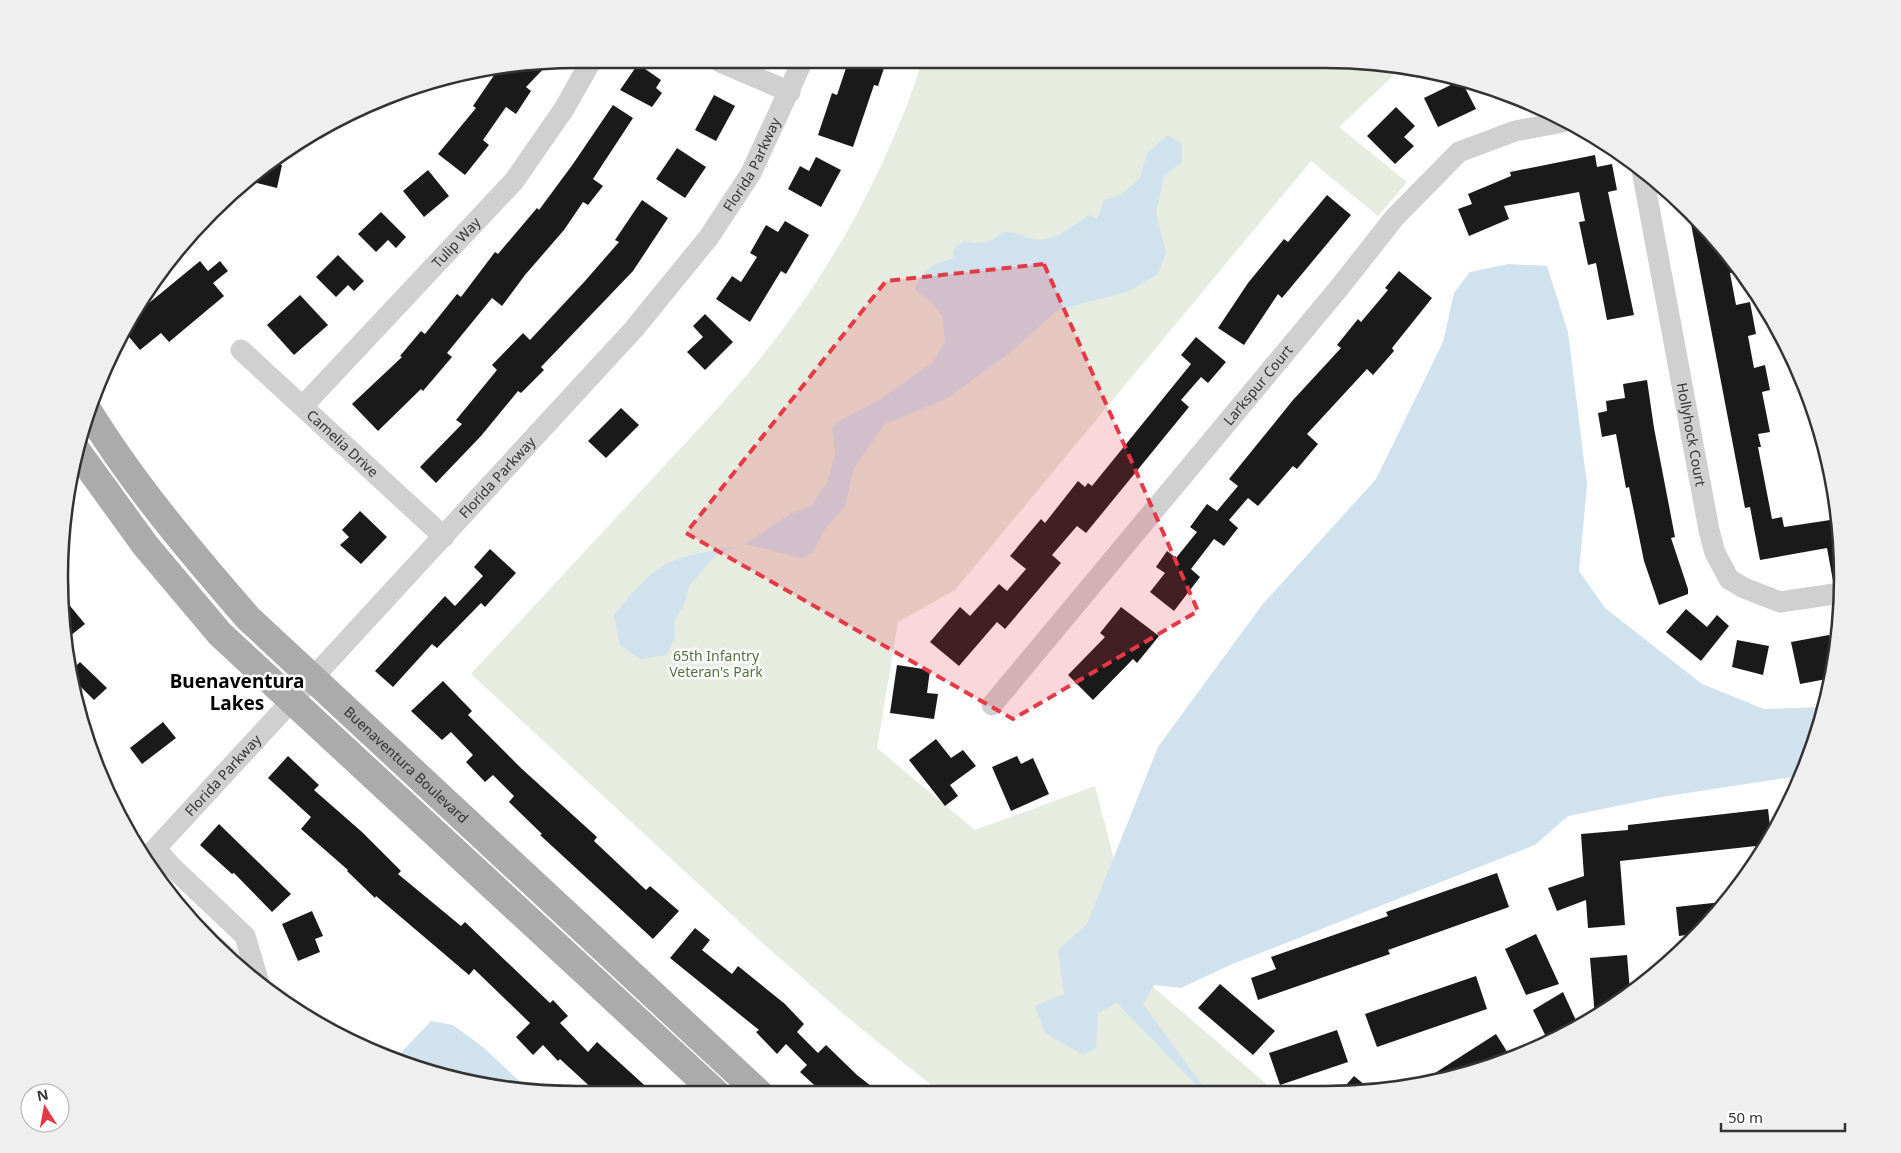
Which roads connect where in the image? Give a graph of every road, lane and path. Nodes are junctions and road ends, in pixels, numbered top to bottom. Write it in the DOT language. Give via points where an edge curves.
graph roads {
  1 [pos="587,68"];
  2 [pos="734,68"];
  3 [pos="800,68"];
  4 [pos="790,92"];
  5 [pos="1556,123"];
  6 [pos="1644,181"];
  7 [pos="241,350"];
  8 [pos="303,406"];
  9 [pos="93,419"];
  10 [pos="82,458"];
  11 [pos="444,537"];
  12 [pos="1833,594"];
  13 [pos="311,679"];
  14 [pos="292,700"];
  15 [pos="992,705"];
  16 [pos="150,854"];
  17 [pos="255,971"];
  18 [pos="708,1086"];
  19 [pos="751,1086"];
  1 -- 8 [label="street, Tulip Way" via="564,109 514,181"];
  2 -- 4 [label="street"];
  3 -- 4 [label="street, Florida Parkway"];
  4 -- 11 [label="street, Florida Parkway" via="751,173 709,237 634,329"];
  5 -- 15 [label="street, Larkspur Court" via="1515,131 1459,152 1395,217"];
  6 -- 12 [label="street, Hollyhock Court" via="1708,530 1715,553 1728,580 1780,602"];
  7 -- 8 [label="street, Camelia Drive"];
  8 -- 11 [label="street, Camelia Drive"];
  9 -- 13 [label="main road, Buenaventura Boulevard" via="112,450 177,536 248,618"];
  10 -- 14 [label="main road, Buenaventura Boulevard" via="145,544 220,634"];
  11 -- 13 [label="street, Florida Parkway"];
  13 -- 14 [label="street, Florida Parkway"];
  13 -- 19 [label="main road, Buenaventura Boulevard"];
  14 -- 16 [label="street, Florida Parkway"];
  14 -- 18 [label="main road, Buenaventura Boulevard"];
  16 -- 17 [label="street" via="169,864 245,936"];
}
